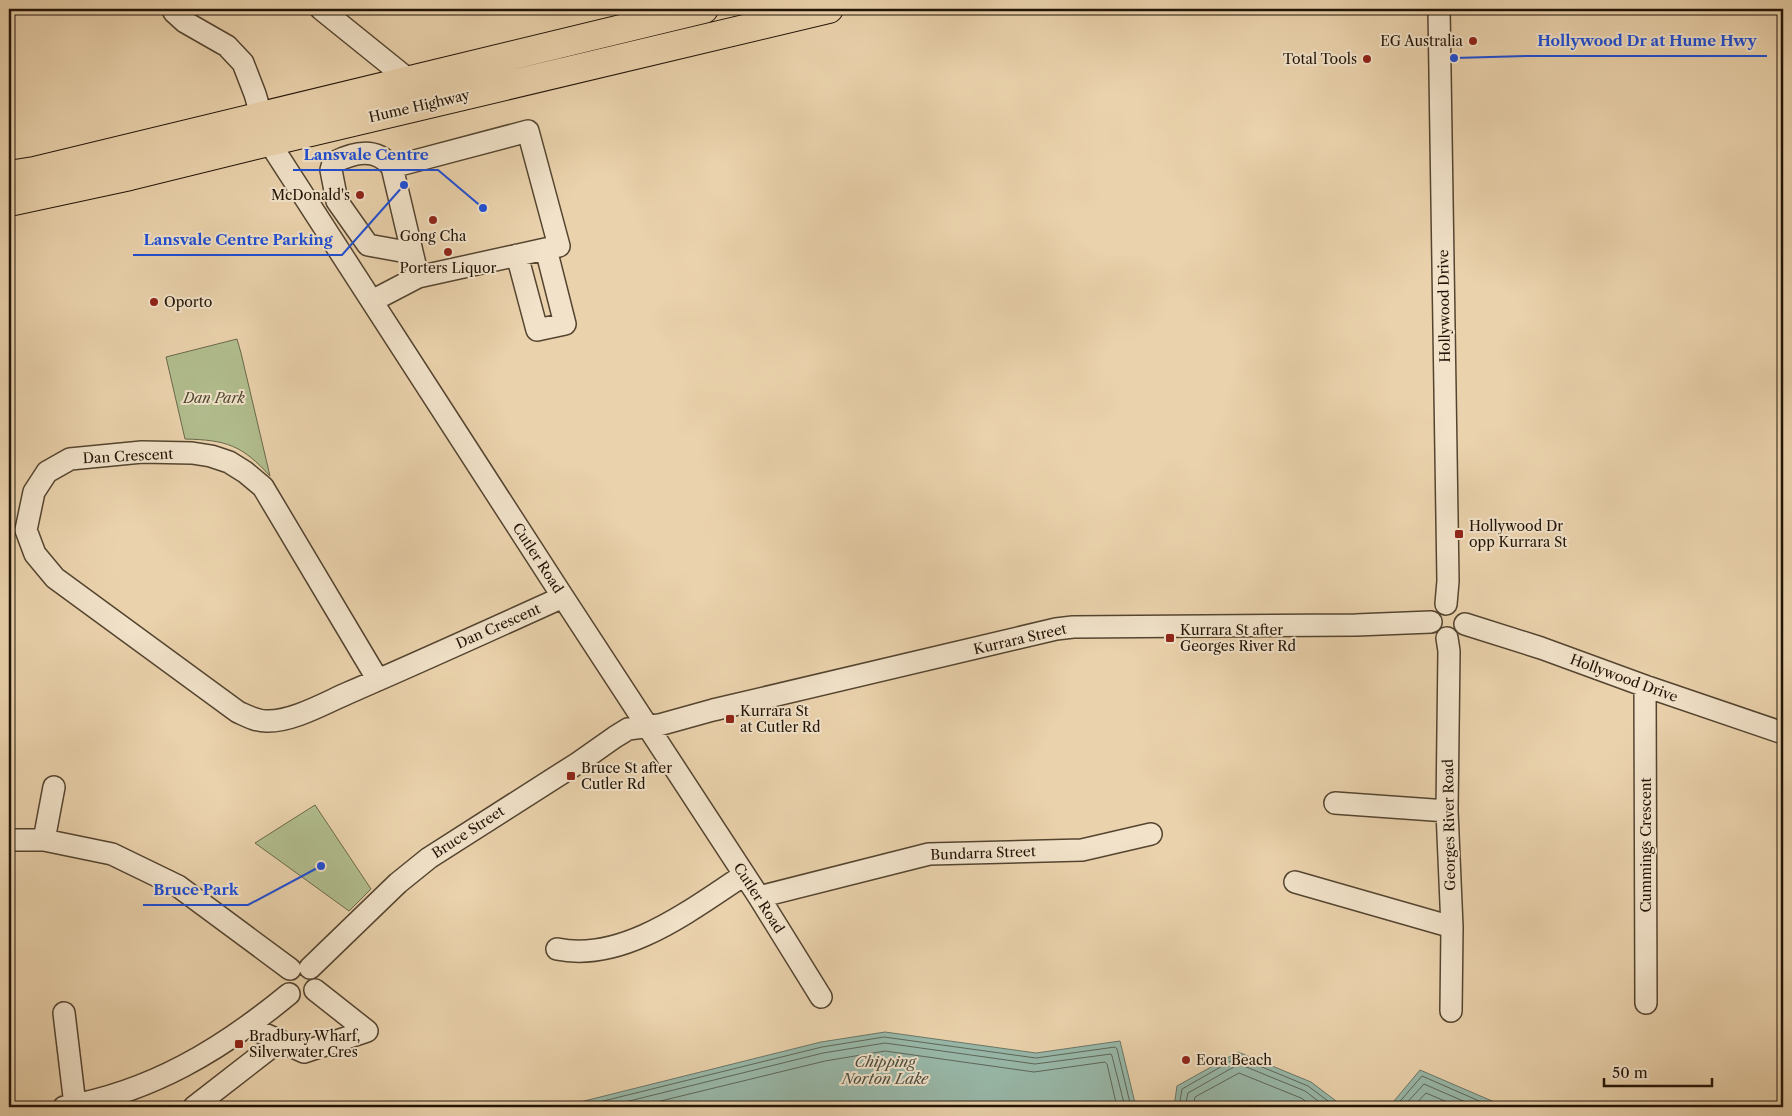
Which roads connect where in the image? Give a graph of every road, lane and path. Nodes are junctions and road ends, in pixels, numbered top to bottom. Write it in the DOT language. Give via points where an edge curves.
graph roads {
  1 [pos="174,9"];
  2 [pos="320,9"];
  3 [pos="704,9"];
  4 [pos="829,9"];
  5 [pos="1439,9"];
  6 [pos="639,16"];
  7 [pos="409,80"];
  8 [pos="261,116"];
  9 [pos="269,142"];
  10 [pos="392,167"];
  11 [pos="9,175"];
  12 [pos="9,202"];
  13 [pos="546,249"];
  14 [pos="412,253"];
  15 [pos="517,255"];
  16 [pos="418,276"];
  17 [pos="372,300"];
  18 [pos="563,597"];
  19 [pos="1446,604"];
  20 [pos="1431,622"];
  21 [pos="1465,624"];
  22 [pos="1447,638"];
  23 [pos="378,680"];
  24 [pos="1645,686"];
  25 [pos="647,725"];
  26 [pos="1783,733"];
  27 [pos="54,787"];
  28 [pos="1335,803"];
  29 [pos="1447,811"];
  30 [pos="1151,834"];
  31 [pos="9,840"];
  32 [pos="44,840"];
  33 [pos="744,875"];
  34 [pos="1296,882"];
  35 [pos="759,897"];
  36 [pos="1452,927"];
  37 [pos="557,949"];
  38 [pos="300,969"];
  39 [pos="315,990"];
  40 [pos="289,994"];
  41 [pos="821,997"];
  42 [pos="1646,1003"];
  43 [pos="1451,1011"];
  44 [pos="64,1013"];
  45 [pos="250,1024"];
  46 [pos="276,1041"];
  47 [pos="70,1106"];
  48 [pos="194,1107"];
  1 -- 8 [label="street, Cutler Road" via="185,22 227,46 243,63"];
  2 -- 7 [label="street"];
  3 -- 6 [label="highway, Hume Highway"];
  4 -- 9 [label="highway, Hume Highway"];
  5 -- 19 [label="street, Hollywood Drive"];
  6 -- 7 [label="highway, Hume Highway"];
  7 -- 8 [label="highway, Hume Highway"];
  8 -- 9 [label="street, Cutler Road"];
  8 -- 11 [label="highway, Hume Highway"];
  9 -- 12 [label="highway, Hume Highway"];
  9 -- 17 [label="street, Cutler Road"];
  10 -- 13 [label="street" via="528,131 559,246"];
  10 -- 14 [label="street"];
  10 -- 14 [label="street" via="370,152 333,163 331,170 337,201 368,245"];
  13 -- 15 [label="street"];
  13 -- 15 [label="street" via="565,324 537,330"];
  14 -- 16 [label="street"];
  15 -- 16 [label="street"];
  16 -- 17 [label="street"];
  17 -- 18 [label="street, Cutler Road"];
  18 -- 23 [label="street, Dan Crescent"];
  18 -- 25 [label="street, Cutler Road"];
  19 -- 20 [label="street" via="1433,612"];
  19 -- 21 [label="street" via="1460,610"];
  20 -- 22 [label="street" via="1438,635"];
  20 -- 25 [label="street, Kurrara Street" via="1056,629"];
  21 -- 22 [label="street" via="1456,636"];
  21 -- 24 [label="street, Hollywood Drive"];
  22 -- 29 [label="street, Georges River Road"];
  23 -- 23 [label="street, Dan Crescent" via="283,719 266,721 238,712 55,578 35,554 26,530 34,492 47,472 70,459 142,452 192,453 229,462 262,487"];
  24 -- 26 [label="street, Hollywood Drive"];
  24 -- 42 [label="street, Cummings Crescent"];
  25 -- 33 [label="street, Cutler Road"];
  25 -- 38 [label="street, Bruce Street" via="628,729 429,858"];
  27 -- 32 [label="street"];
  28 -- 29 [label="street"];
  29 -- 36 [label="street, Georges River Road"];
  30 -- 35 [label="street, Bundarra Street" via="1082,850 928,854"];
  31 -- 32 [label="street"];
  32 -- 38 [label="street" via="112,854 178,886"];
  33 -- 35 [label="street, Cutler Road"];
  33 -- 37 [label="street" via="664,927 647,934 596,950 574,952"];
  34 -- 36 [label="street"];
  35 -- 41 [label="street, Cutler Road"];
  36 -- 43 [label="street, Georges River Road"];
  38 -- 39 [label="street" via="316,976"];
  38 -- 40 [label="street" via="286,973 284,984"];
  39 -- 40 [label="street" via="303,998"];
  39 -- 46 [label="street" via="366,1031 304,1052"];
  40 -- 45 [label="street"];
  44 -- 47 [label="street"];
  45 -- 46 [label="street"];
  45 -- 47 [label="street" via="164,1077 118,1095"];
  46 -- 48 [label="street"];
}
